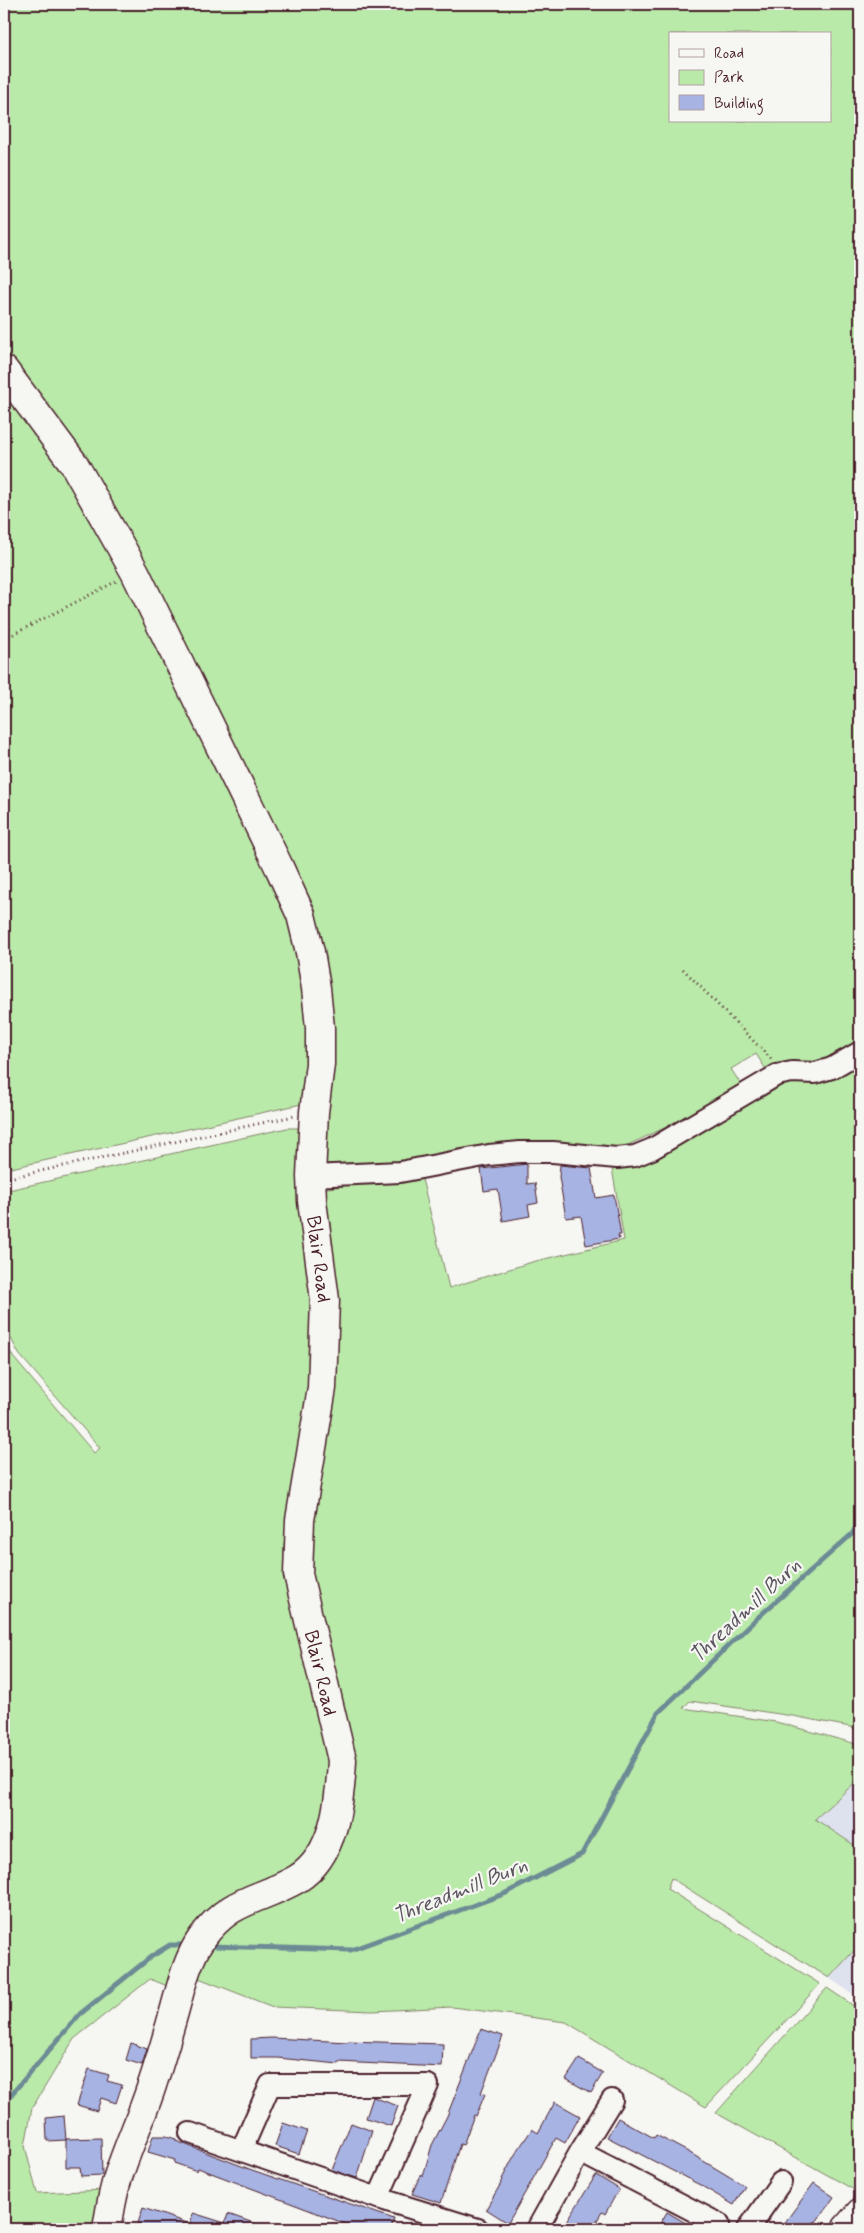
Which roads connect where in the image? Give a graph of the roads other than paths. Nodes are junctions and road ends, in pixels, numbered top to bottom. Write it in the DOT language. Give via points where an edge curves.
graph roads {
  1 [pos="4,370"];
  2 [pos="860,1052"];
  3 [pos="311,1176"];
  4 [pos="612,2100"];
  5 [pos="190,2133"];
  6 [pos="242,2149"];
  7 [pos="580,2152"];
  8 [pos="781,2182"];
  9 [pos="378,2198"];
  10 [pos="860,2213"];
  11 [pos="721,2227"];
  12 [pos="107,2229"];
  13 [pos="478,2229"];
  14 [pos="537,2229"];
  15 [pos="748,2229"];
  16 [pos="846,2229"];
  1 -- 3 [label="street, Blair Road" via="74,464 133,567 301,916 310,952 320,1028"];
  2 -- 3 [label="street" via="832,1068 815,1073 777,1075 635,1156 617,1158 520,1152 400,1172"];
  3 -- 12 [label="street, Blair Road" via="325,1300 322,1388 300,1520 298,1574 342,1760 341,1790 322,1854 311,1869 295,1880 239,1903 219,1917 197,1947 149,2096 117,2179"];
  4 -- 7 [label="street"];
  5 -- 6 [label="street"];
  6 -- 9 [label="street"];
  6 -- 9 [label="street" via="270,2085 428,2085"];
  7 -- 11 [label="street"];
  7 -- 14 [label="street"];
  8 -- 15 [label="street"];
  9 -- 13 [label="street"];
  10 -- 16 [label="street"];
}
